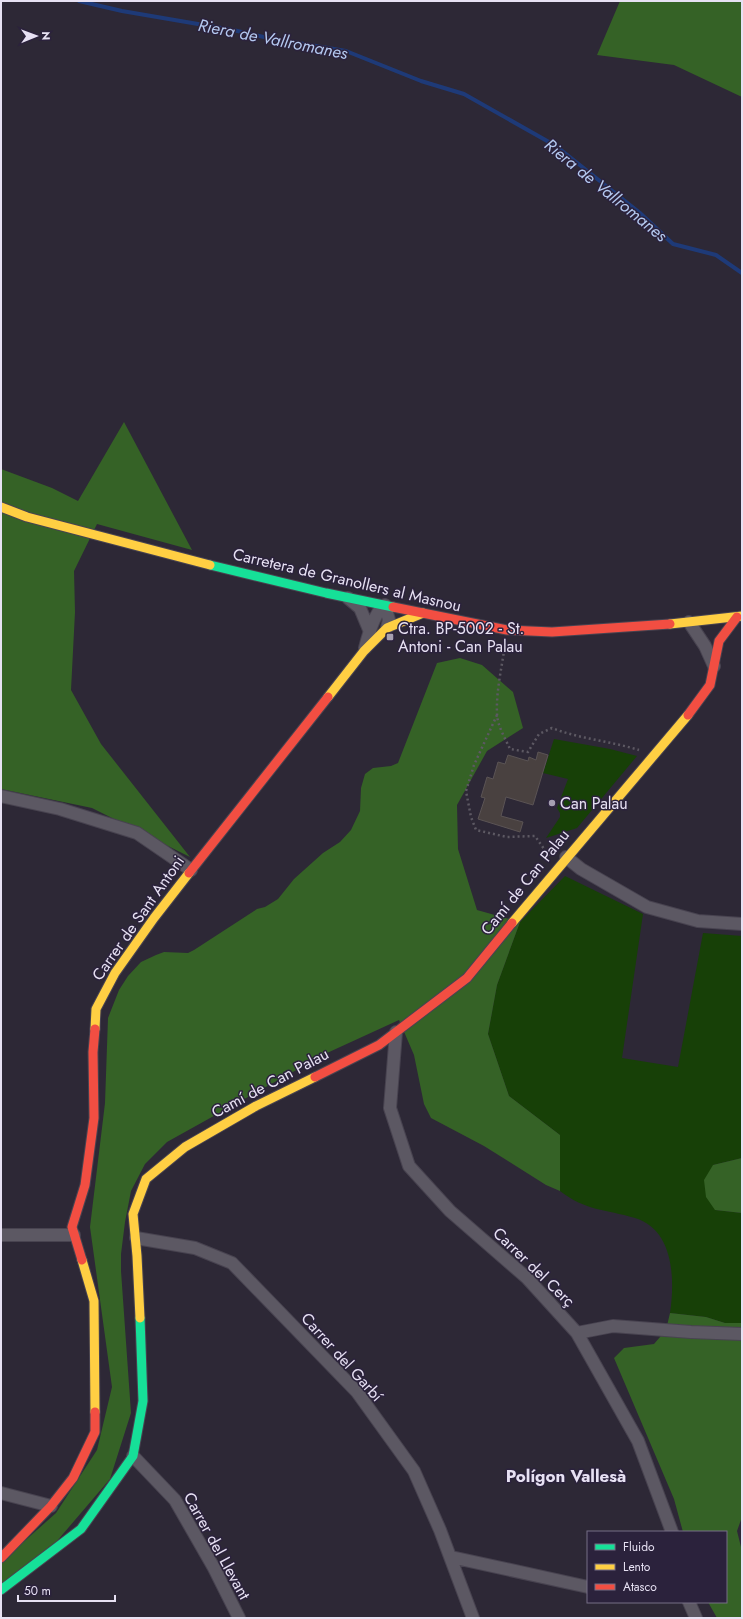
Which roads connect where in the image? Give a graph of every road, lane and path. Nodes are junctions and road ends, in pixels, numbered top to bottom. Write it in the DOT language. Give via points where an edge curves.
graph roads {
  1 [pos="1,508"];
  2 [pos="345,596"];
  3 [pos="385,605"];
  4 [pos="423,613"];
  5 [pos="739,617"];
  6 [pos="689,622"];
  7 [pos="387,628"];
  8 [pos="507,630"];
  9 [pos="370,632"];
  10 [pos="364,651"];
  11 [pos="714,666"];
  12 [pos="497,714"];
  13 [pos="652,755"];
  14 [pos="1,796"];
  15 [pos="566,857"];
  16 [pos="557,868"];
  17 [pos="191,870"];
  18 [pos="742,924"];
  19 [pos="396,1032"];
  20 [pos="1,1235"];
  21 [pos="74,1235"];
  22 [pos="136,1238"];
  23 [pos="577,1333"];
  24 [pos="742,1334"];
  25 [pos="133,1456"];
  26 [pos="1,1493"];
  27 [pos="50,1506"];
  28 [pos="672,1531"];
  29 [pos="451,1557"];
  30 [pos="1,1558"];
  31 [pos="587,1587"];
  32 [pos="1,1590"];
  33 [pos="689,1603"];
  34 [pos="239,1618"];
  35 [pos="473,1618"];
  36 [pos="696,1618"];
  1 -- 2 [label="street, Carretera de Granollers al Masnou" via="134,546"];
  2 -- 3 [label="street, Carretera de Granollers al Masnou"];
  2 -- 9 [label="street" via="360,608"];
  3 -- 4 [label="street, Carretera de Granollers al Masnou"];
  3 -- 7 [label="street" via="389,620"];
  3 -- 9 [label="street, Carrer de Sant Antoni" via="380,608"];
  4 -- 7 [label="street, Carrer de Sant Antoni"];
  4 -- 8 [label="street, Carretera de Granollers al Masnou"];
  5 -- 6 [label="street, Carretera de Granollers al Masnou"];
  5 -- 11 [label="street, Camí de Can Palau" via="719,640"];
  6 -- 8 [label="street, Carretera de Granollers al Masnou" via="552,632"];
  6 -- 11 [label="street" via="705,646"];
  7 -- 10 [label="street, Carrer de Sant Antoni"];
  8 -- 12 [label="path"];
  9 -- 10 [label="street, Carrer de Sant Antoni"];
  10 -- 17 [label="street, Carrer de Sant Antoni"];
  11 -- 13 [label="street, Camí de Can Palau" via="710,685 697,704"];
  12 -- 13 [label="path" via="510,749 528,752 539,734 552,728 568,734 622,744"];
  12 -- 16 [label="path" via="474,765 466,791 476,830 507,837 535,836"];
  13 -- 15 [label="street, Camí de Can Palau"];
  14 -- 17 [label="street" via="60,809 137,833"];
  15 -- 16 [label="street, Camí de Can Palau"];
  15 -- 18 [label="street" via="581,869 647,907 698,921"];
  16 -- 19 [label="street, Camí de Can Palau" via="467,978"];
  17 -- 21 [label="street, Carrer de Sant Antoni" via="114,973 96,1008 93,1052 94,1118 85,1185 72,1227"];
  19 -- 22 [label="street, Camí de Can Palau" via="379,1045 256,1106 185,1147 146,1180 133,1214"];
  19 -- 23 [label="street, Carrer del Cerç" via="390,1108 409,1166 450,1211 527,1278"];
  20 -- 21 [label="street"];
  21 -- 27 [label="street, Carrer de Sant Antoni" via="94,1301 95,1432 72,1478"];
  22 -- 25 [label="street, Camí de Can Palau" via="143,1401"];
  22 -- 29 [label="street, Carrer del Garbí" via="195,1248 232,1263 357,1392 414,1471"];
  23 -- 24 [label="street" via="613,1326"];
  23 -- 28 [label="street, Carrer del Cerç" via="638,1441"];
  25 -- 32 [label="street, Camí de Can Palau" via="81,1529"];
  25 -- 34 [label="street, Carrer del Llevant" via="175,1500"];
  26 -- 27 [label="street"];
  27 -- 30 [label="street, Carrer de Sant Antoni"];
  29 -- 31 [label="street"];
  29 -- 35 [label="street, Carrer del Garbí"];
  33 -- 36 [label="street"];
}
